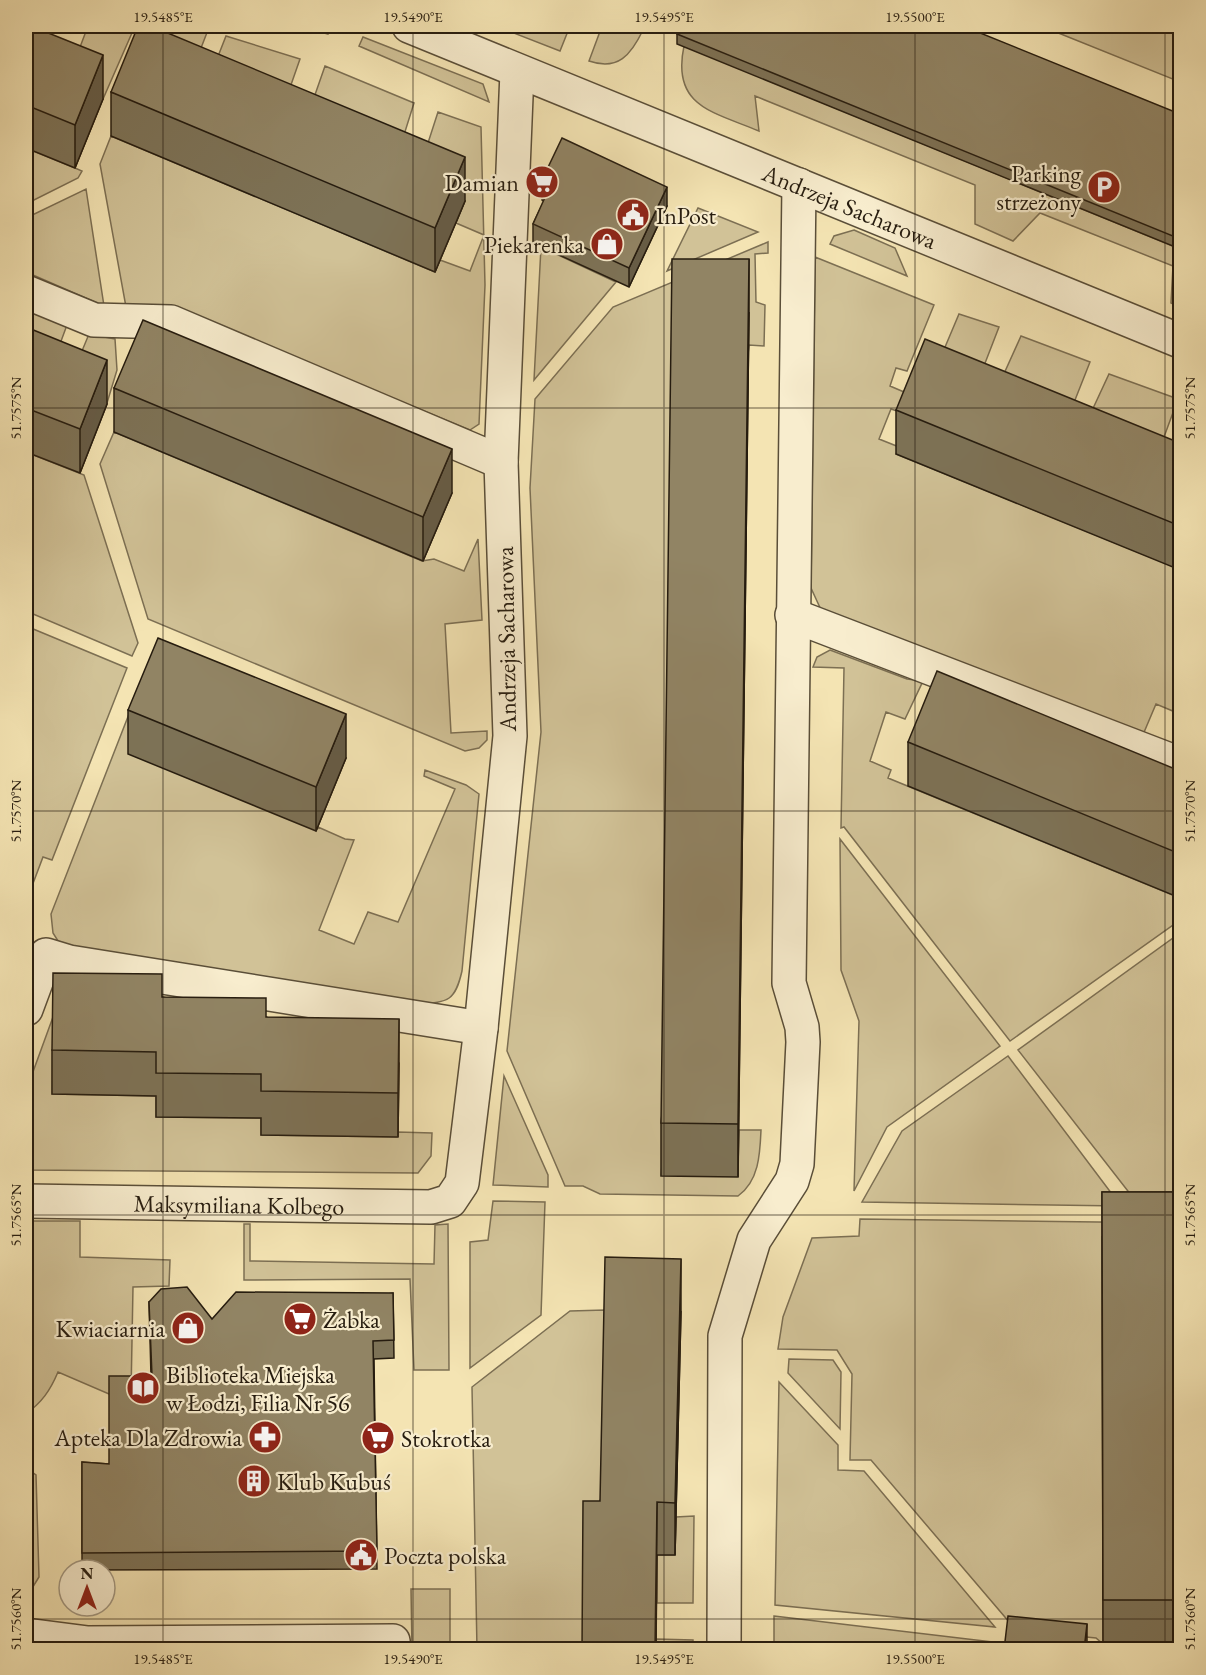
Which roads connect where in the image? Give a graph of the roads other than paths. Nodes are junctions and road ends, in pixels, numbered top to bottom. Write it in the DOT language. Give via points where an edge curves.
graph roads {
  1 [pos="409,26"];
  2 [pos="517,72"];
  3 [pos="799,185"];
  4 [pos="26,292"];
  5 [pos="1180,341"];
  6 [pos="501,462"];
  7 [pos="792,615"];
  8 [pos="1180,764"];
  9 [pos="35,951"];
  10 [pos="26,1009"];
  11 [pos="481,1028"];
  12 [pos="450,1201"];
  13 [pos="26,1202"];
  14 [pos="26,1635"];
  15 [pos="394,1650"];
  16 [pos="724,1650"];
  1 -- 2 [label="street, Andrzeja Sacharowa"];
  2 -- 3 [label="street, Andrzeja Sacharowa"];
  2 -- 6 [label="street, Andrzeja Sacharowa"];
  3 -- 5 [label="street, Andrzeja Sacharowa"];
  3 -- 7 [label="street"];
  4 -- 6 [label="street" via="94,320 171,322"];
  6 -- 11 [label="street, Andrzeja Sacharowa" via="510,736"];
  7 -- 8 [label="street"];
  7 -- 16 [label="street" via="789,983 803,1042 797,1164 792,1180 754,1239 725,1336"];
  9 -- 10 [label="street"];
  9 -- 11 [label="street" via="69,962"];
  11 -- 12 [label="street, Andrzeja Sacharowa" via="462,1183"];
  12 -- 13 [label="street, Maksymiliana Kolbego" via="432,1207"];
  14 -- 15 [label="street" via="88,1643 393,1641"];
}
